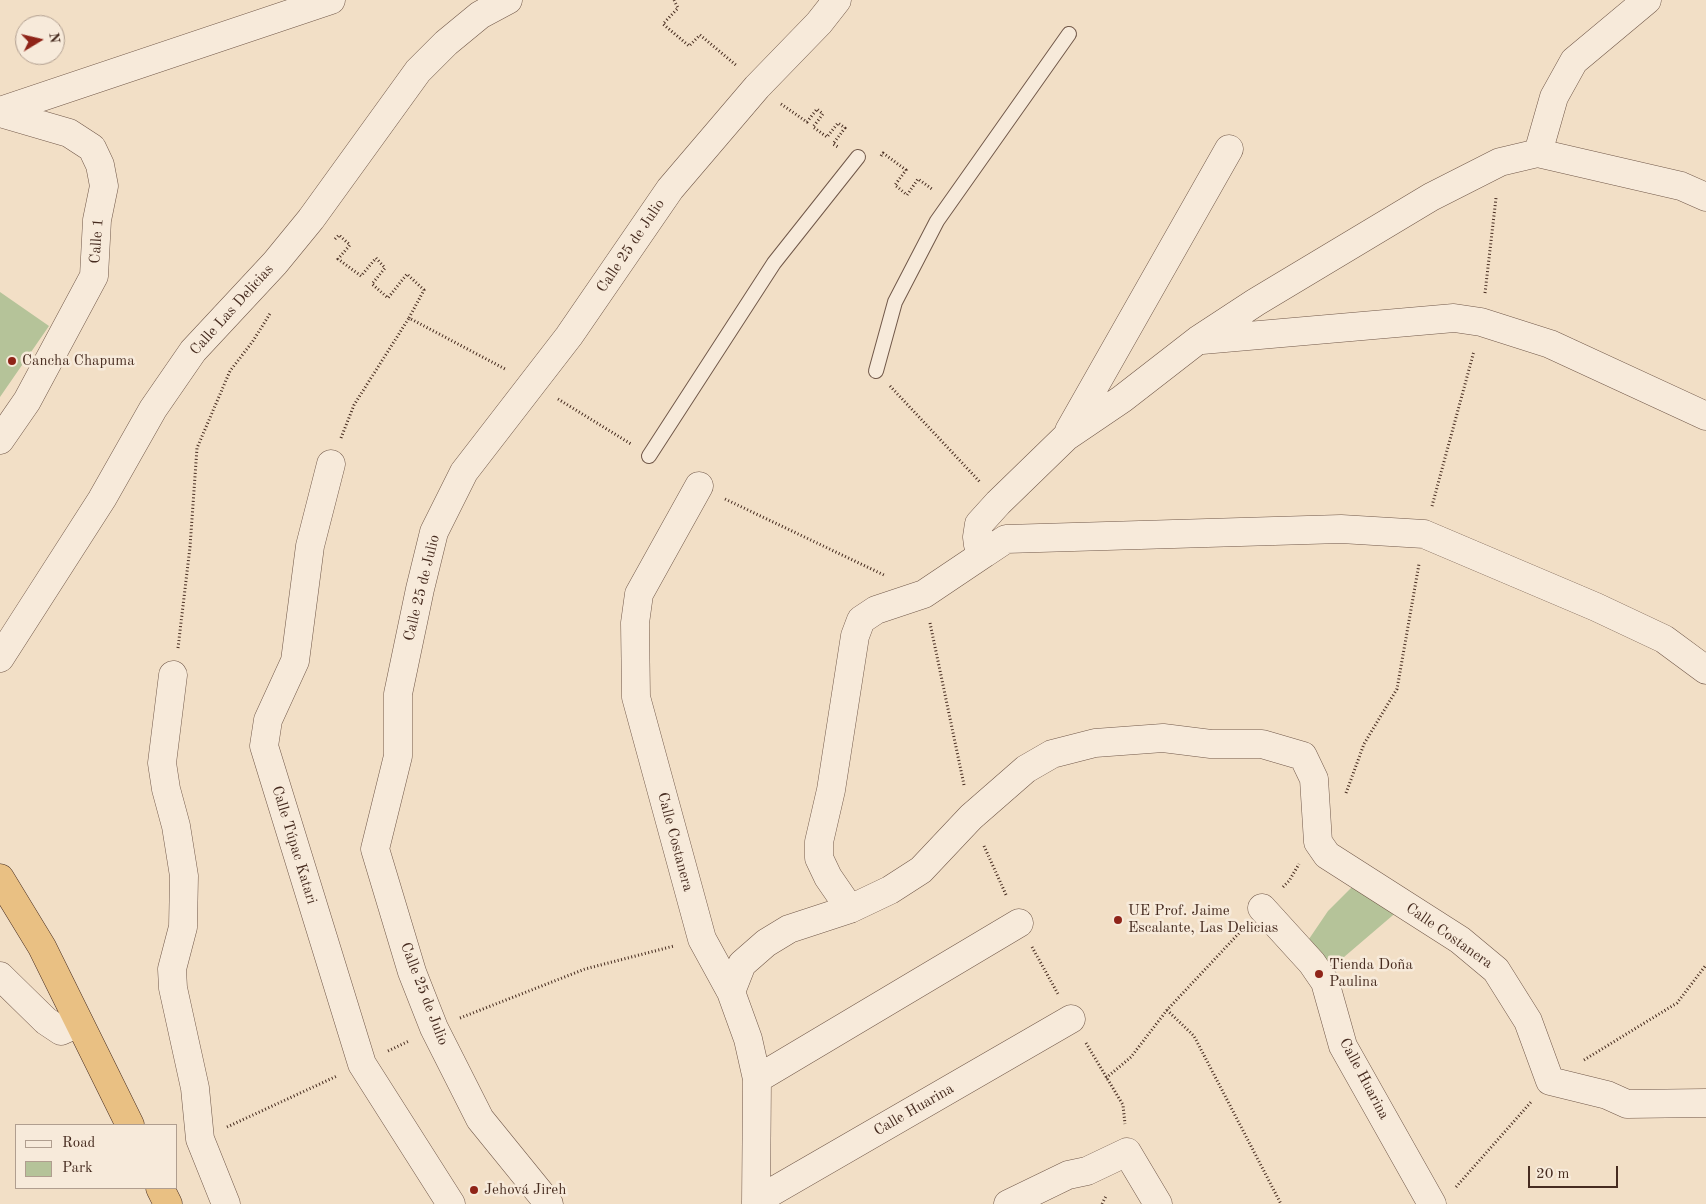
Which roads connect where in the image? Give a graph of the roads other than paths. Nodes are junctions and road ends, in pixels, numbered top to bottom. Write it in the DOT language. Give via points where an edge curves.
graph roads {
  1 [pos="331,0"];
  2 [pos="508,0"];
  3 [pos="837,0"];
  4 [pos="1647,0"];
  5 [pos="1069,34"];
  6 [pos="0,112"];
  7 [pos="1230,149"];
  8 [pos="1538,153"];
  9 [pos="858,157"];
  10 [pos="1706,197"];
  11 [pos="1198,340"];
  12 [pos="876,371"];
  13 [pos="1706,416"];
  14 [pos="1066,437"];
  15 [pos="0,440"];
  16 [pos="649,456"];
  17 [pos="331,464"];
  18 [pos="699,486"];
  19 [pos="985,553"];
  20 [pos="0,658"];
  21 [pos="1706,670"];
  22 [pos="173,675"];
  23 [pos="0,878"];
  24 [pos="1262,908"];
  25 [pos="850,909"];
  26 [pos="1019,923"];
  27 [pos="0,976"];
  28 [pos="731,992"];
  29 [pos="1072,1019"];
  30 [pos="79,1023"];
  31 [pos="757,1079"];
  32 [pos="1706,1103"];
  33 [pos="130,1124"];
  34 [pos="160,1189"];
  35 [pos="1443,1197"];
  36 [pos="756,1202"];
  37 [pos="168,1204"];
  38 [pos="226,1204"];
  39 [pos="451,1204"];
  40 [pos="549,1204"];
  41 [pos="1008,1204"];
  42 [pos="1158,1204"];
  1 -- 6 [label="street, Calle 1"];
  2 -- 20 [label="street, Calle Las Delicias" via="480,15 418,71 311,219 193,351 152,409 102,498"];
  3 -- 40 [label="street, Calle 25 de Julio" via="670,189 569,336 464,472 434,532 398,694 398,756 375,849 412,972 434,1028 480,1119"];
  4 -- 8 [label="street" via="1574,61 1554,98"];
  5 -- 12 [label="lane" via="937,221 894,302"];
  6 -- 15 [label="street, Calle 1" via="69,132 92,148 100,165 104,186 96,220 94,276 27,401"];
  7 -- 14 [label="street"];
  8 -- 10 [label="street" via="1681,186"];
  8 -- 11 [label="street" via="1500,162 1432,197"];
  9 -- 16 [label="lane" via="774,263"];
  11 -- 13 [label="street" via="1454,318 1481,322 1550,344"];
  11 -- 14 [label="street" via="1122,399"];
  14 -- 19 [label="street" via="998,502 980,524 976,537 978,546"];
  17 -- 39 [label="street, Calle Túpac Katari" via="310,546 296,661 268,720 264,746 362,1064"];
  18 -- 28 [label="street, Calle Costanera" via="639,594 635,623 636,698 702,939"];
  19 -- 21 [label="street" via="1006,539 1342,529 1424,534 1664,639"];
  19 -- 25 [label="street" via="924,594 876,610 861,620 855,636 831,790 819,842 819,858"];
  22 -- 38 [label="street" via="162,763 184,876 183,927 172,969 173,988 195,1088 200,1139"];
  23 -- 30 [label="highway" via="42,947"];
  24 -- 35 [label="street, Calle Huarina" via="1325,982 1343,1046"];
  25 -- 28 [label="street" via="789,929 766,942 742,964"];
  25 -- 32 [label="street, Calle Costanera" via="890,890 921,870 971,818 1026,769 1052,754 1095,743 1163,738 1211,744 1262,744 1303,756 1314,779 1318,842 1327,855 1460,940 1496,970 1528,1021 1550,1081 1607,1095 1627,1104"];
  26 -- 31 [label="street"];
  27 -- 30 [label="street" via="46,1021 61,1030"];
  28 -- 31 [label="street, Calle Costanera" via="748,1039"];
  29 -- 36 [label="street, Calle Huarina"];
  30 -- 33 [label="highway"];
  31 -- 36 [label="street, Calle Costanera"];
  34 -- 37 [label="highway"];
  41 -- 42 [label="street" via="1068,1175 1105,1164 1127,1152"];
}
